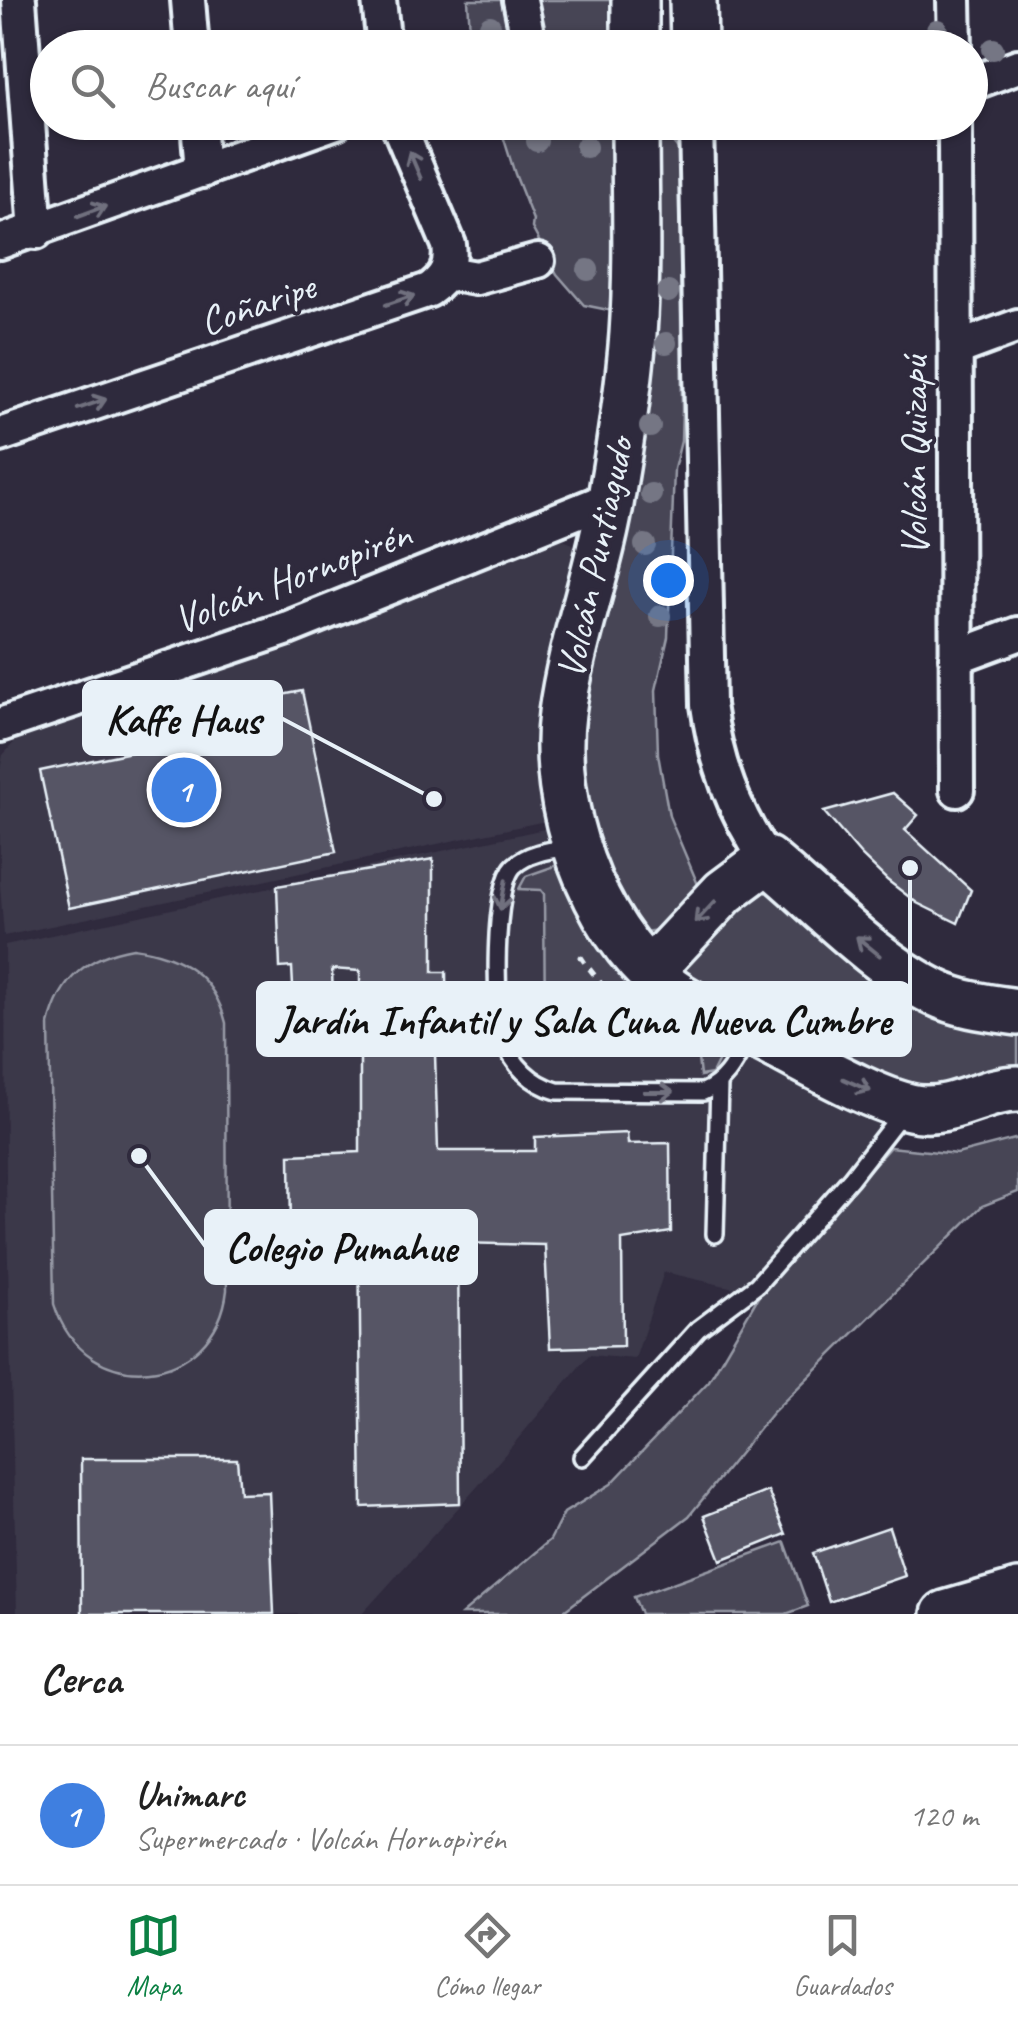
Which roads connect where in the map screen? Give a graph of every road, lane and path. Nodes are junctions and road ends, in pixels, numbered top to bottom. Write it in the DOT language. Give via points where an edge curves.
graph roads {
  1 [pos="19,0"];
  2 [pos="188,0"];
  3 [pos="379,0"];
  4 [pos="520,0"];
  5 [pos="635,0"];
  6 [pos="693,0"];
  7 [pos="954,0"];
  8 [pos="190,30"];
  9 [pos="382,30"];
  10 [pos="526,30"];
  11 [pos="635,30"];
  12 [pos="694,30"];
  13 [pos="954,30"];
  14 [pos="1018,66"];
  15 [pos="988,77"];
  16 [pos="199,140"];
  17 [pos="287,140"];
  18 [pos="405,140"];
  19 [pos="635,140"];
  20 [pos="696,140"];
  21 [pos="955,140"];
  22 [pos="202,171"];
  23 [pos="36,232"];
  24 [pos="0,242"];
  25 [pos="538,262"];
  26 [pos="447,272"];
  27 [pos="1018,326"];
  28 [pos="956,349"];
  29 [pos="0,436"];
  30 [pos="611,498"];
  31 [pos="1018,634"];
  32 [pos="956,657"];
  33 [pos="0,725"];
  34 [pos="957,790"];
  35 [pos="576,847"];
  36 [pos="767,860"];
  37 [pos="591,946"];
  38 [pos="649,972"];
  39 [pos="1018,1012"];
  40 [pos="750,1032"];
  41 [pos="503,1039"];
  42 [pos="719,1084"];
  43 [pos="1018,1089"];
  44 [pos="907,1107"];
  45 [pos="715,1234"];
  46 [pos="582,1456"];
  47 [pos="1018,1594"];
  48 [pos="944,1614"];
  1 -- 23 [label="street"];
  2 -- 8 [label="street"];
  3 -- 9 [label="street"];
  4 -- 10 [label="street"];
  5 -- 11 [label="main road"];
  6 -- 12 [label="main road"];
  7 -- 13 [label="street"];
  14 -- 15 [label="street"];
  16 -- 22 [label="street"];
  17 -- 22 [label="street"];
  26 -- 18 [label="street, one-way" via="449,245"];
  19 -- 30 [label="main road, Volcán Puntiagudo" via="634,332"];
  20 -- 36 [label="street, Volcán Puntiagudo" via="708,706 728,790"];
  21 -- 28 [label="street, Volcán Quizapú"];
  23 -- 22 [label="street, one-way"];
  23 -- 24 [label="street"];
  25 -- 26 [label="street" via="476,278"];
  29 -- 26 [label="street, Coñaripe, one-way" via="429,290"];
  27 -- 28 [label="street"];
  28 -- 32 [label="street, Volcán Quizapú"];
  30 -- 33 [label="street, Volcán Hornopirén" via="288,628"];
  30 -- 35 [label="main road, Volcán Puntiagudo" via="562,712 562,782"];
  31 -- 32 [label="street"];
  32 -- 34 [label="street, Volcán Quizapú"];
  35 -- 38 [label="main road, Volcán Puntiagudo" via="608,914"];
  35 -- 41 [label="lane, one-way" via="530,856 515,865 502,888"];
  36 -- 38 [label="main road, one-way" via="724,892"];
  39 -- 36 [label="main road, Volcán Puntiagudo, one-way" via="965,1004 916,982"];
  37 -- 41 [label="path" via="582,958 632,1023 620,1033 544,1020"];
  38 -- 40 [label="main road, Volcán Puntiagudo" via="675,994"];
  40 -- 42 [label="lane"];
  40 -- 44 [label="main road, Volcán Puntiagudo, one-way"];
  41 -- 42 [label="lane, one-way" via="524,1072 545,1088 703,1092"];
  42 -- 45 [label="lane"];
  43 -- 44 [label="main road, Volcán Puntiagudo" via="944,1108"];
  44 -- 46 [label="lane" via="756,1285 698,1329"];
  47 -- 48 [label="main road"];
}
